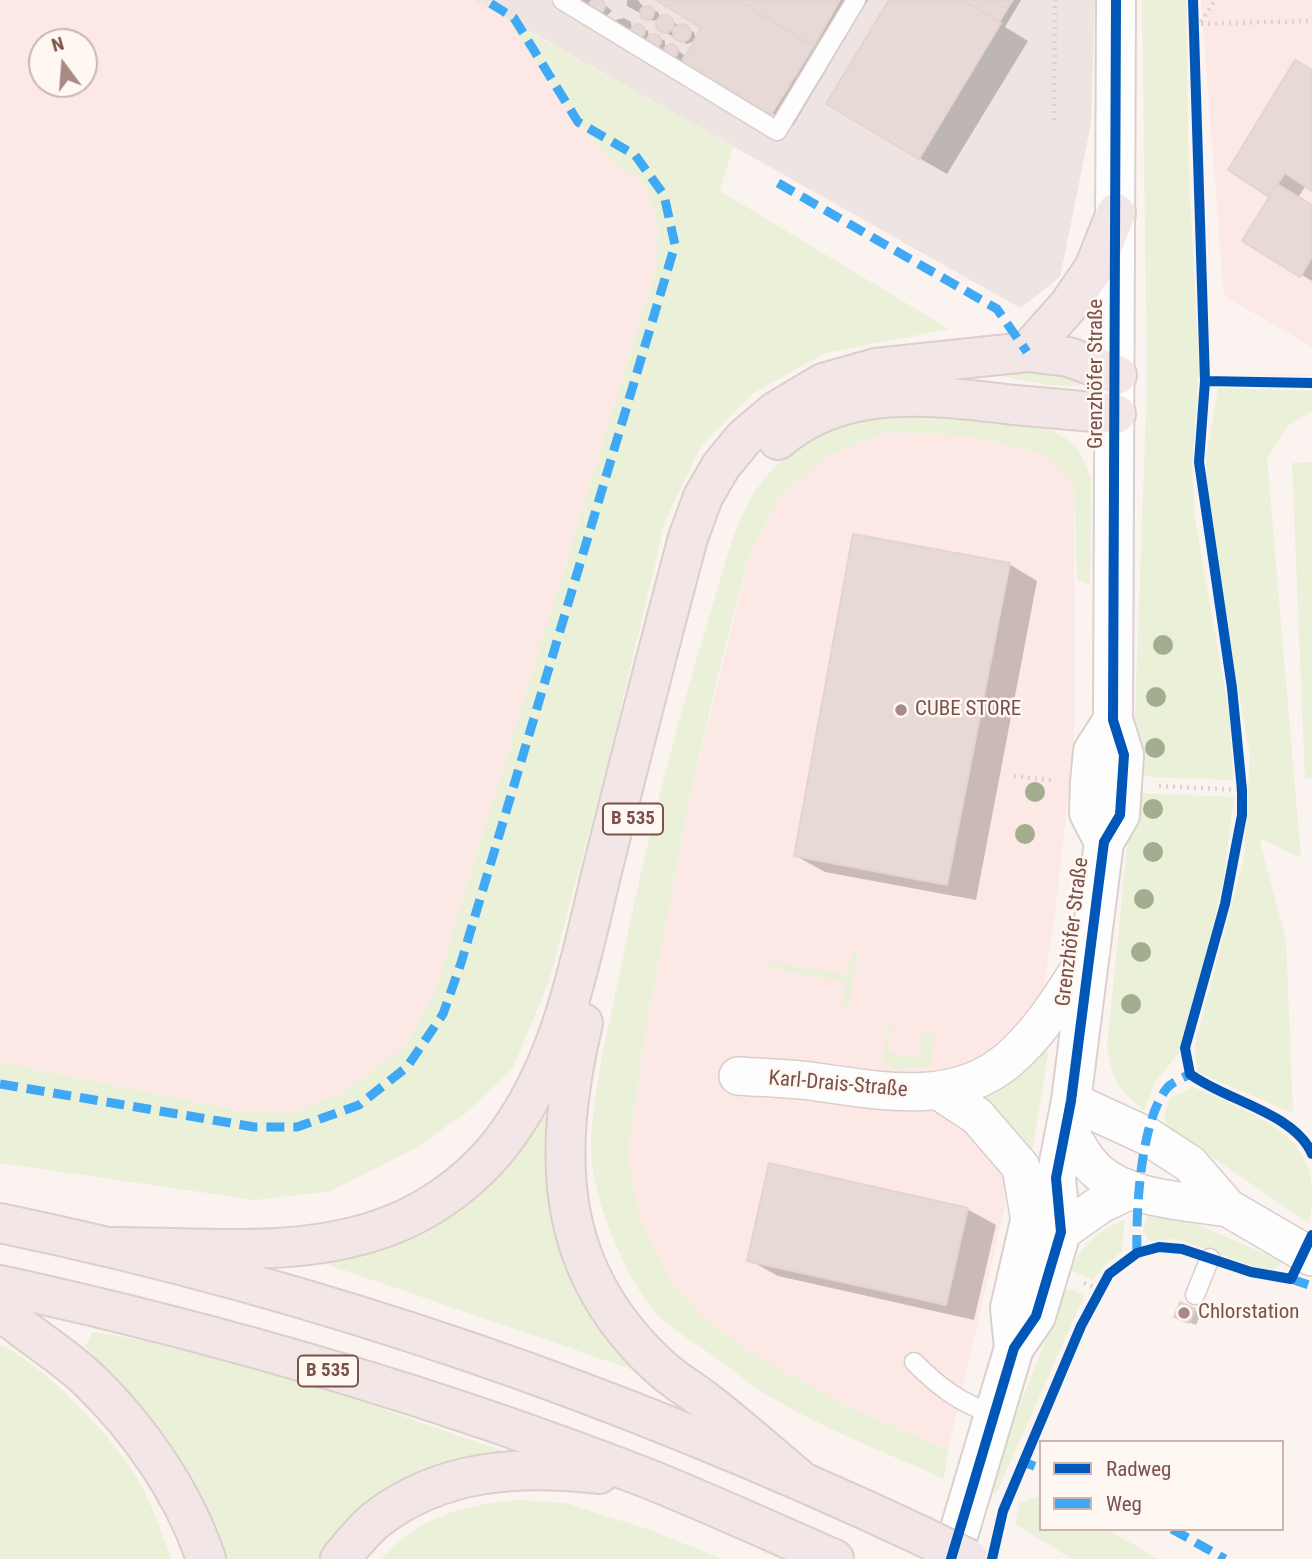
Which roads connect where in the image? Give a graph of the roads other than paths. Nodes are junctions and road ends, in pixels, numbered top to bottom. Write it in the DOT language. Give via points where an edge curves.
graph roads {
  1 [pos="562,0"];
  2 [pos="856,0"];
  3 [pos="1116,0"];
  4 [pos="1116,213"];
  5 [pos="1027,352"];
  6 [pos="1117,375"];
  7 [pos="1116,414"];
  8 [pos="1091,951"];
  9 [pos="738,1076"];
  10 [pos="939,1091"];
  11 [pos="1068,1113"];
  12 [pos="1131,1190"];
  13 [pos="1228,1208"];
  14 [pos="0,1223"];
  15 [pos="1046,1226"];
  16 [pos="115,1247"];
  17 [pos="1308,1255"];
  18 [pos="1210,1258"];
  19 [pos="0,1285"];
  20 [pos="1195,1295"];
  21 [pos="0,1310"];
  22 [pos="914,1362"];
  23 [pos="993,1414"];
  24 [pos="798,1478"];
  25 [pos="650,1479"];
  26 [pos="937,1548"];
  27 [pos="206,1559"];
  28 [pos="340,1559"];
  29 [pos="834,1559"];
  30 [pos="969,1559"];
  1 -- 2 [label="lane" via="777,131"];
  3 -- 4 [label="street, Grenzhöfer Straße"];
  4 -- 5 [label="highway" via="1094,268"];
  4 -- 6 [label="street, Grenzhöfer Straße"];
  5 -- 6 [label="highway, B 535" via="1069,356"];
  5 -- 16 [label="highway, B 535" via="876,368 823,383 776,411 744,438 721,466 688,538 568,1003 534,1092 492,1155 438,1202 370,1233 281,1247"];
  6 -- 7 [label="street, Grenzhöfer Straße"];
  7 -- 8 [label="street, Grenzhöfer Straße" via="1113,720 1124,755 1121,815 1104,842"];
  7 -- 24 [label="highway, B 535" via="921,394 852,403 785,435 750,465 723,506 701,559 569,1083 564,1156 568,1199 584,1261 624,1329 661,1368"];
  8 -- 10 [label="street, Karl-Drais-Straße" via="1038,1030 1006,1062 979,1078"];
  8 -- 11 [label="street, Grenzhöfer Straße"];
  9 -- 10 [label="street, Karl-Drais-Straße" via="901,1093"];
  10 -- 15 [label="street" via="977,1116 1021,1167"];
  11 -- 12 [label="street" via="1079,1150 1098,1172"];
  11 -- 13 [label="street" via="1147,1136 1190,1164"];
  11 -- 15 [label="street, Grenzhöfer Straße"];
  12 -- 13 [label="street"];
  12 -- 15 [label="street"];
  13 -- 17 [label="street"];
  14 -- 16 [label="highway, B 535"];
  15 -- 23 [label="street, Grenzhöfer Straße" via="1010,1308 1014,1348"];
  16 -- 24 [label="highway, B 535" via="291,1294 495,1359 622,1405"];
  18 -- 20 [label="lane"];
  19 -- 25 [label="highway, B 535" via="133,1314 287,1358 483,1418"];
  21 -- 27 [label="highway" via="89,1380 134,1430 176,1491"];
  22 -- 23 [label="lane" via="964,1404"];
  23 -- 26 [label="street, Grenzhöfer Straße"];
  24 -- 26 [label="highway, B 535"];
  25 -- 28 [label="highway, B 535" via="566,1470 469,1475 424,1489 375,1520"];
  25 -- 29 [label="highway, B 535"];
  26 -- 30 [label="highway, B 535, bridge"];
}
